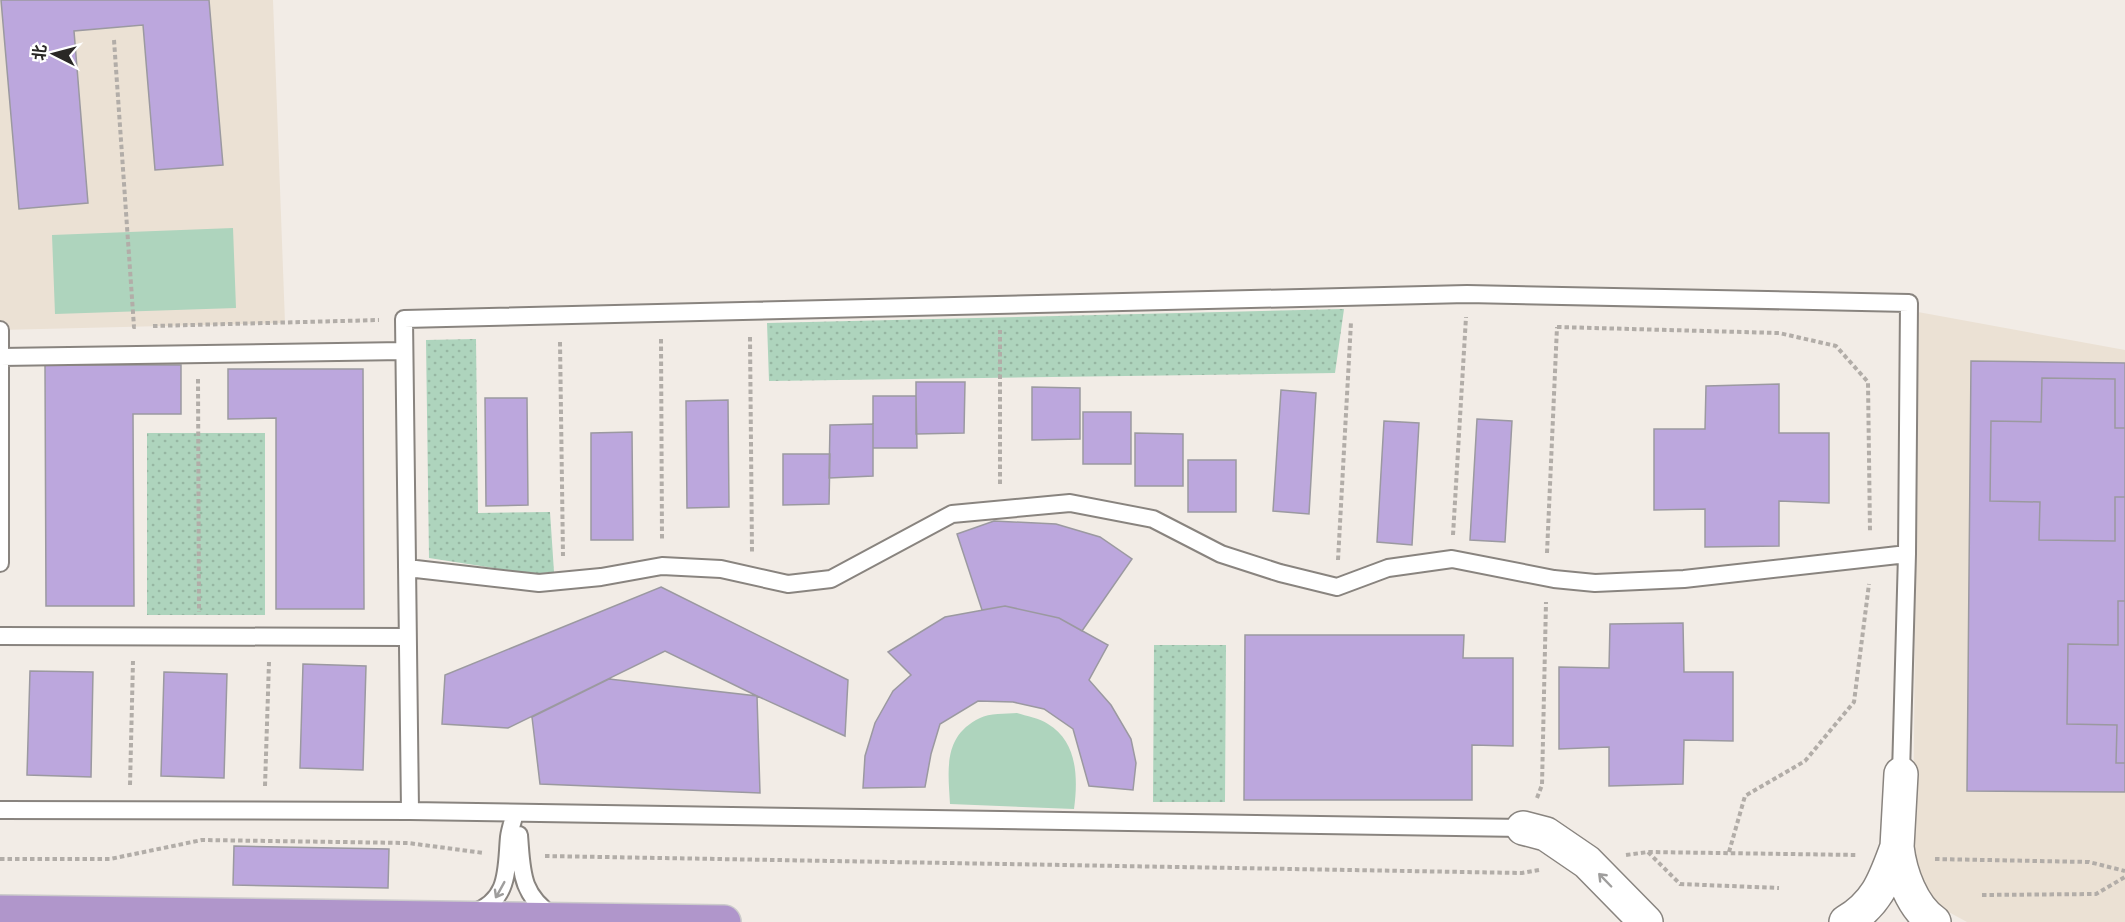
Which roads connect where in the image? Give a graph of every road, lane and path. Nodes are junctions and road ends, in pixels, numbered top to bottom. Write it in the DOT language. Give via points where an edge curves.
graph roads {
  1 [pos="114,40"];
  2 [pos="1467,294"];
  3 [pos="1558,295"];
  4 [pos="1352,296"];
  5 [pos="1000,305"];
  6 [pos="750,311"];
  7 [pos="661,313"];
  8 [pos="560,316"];
  9 [pos="404,320"];
  10 [pos="1557,327"];
  11 [pos="0,330"];
  12 [pos="404,351"];
  13 [pos="198,354"];
  14 [pos="1,357"];
  15 [pos="1000,509"];
  16 [pos="1907,554"];
  17 [pos="1870,558"];
  18 [pos="1452,559"];
  19 [pos="0,562"];
  20 [pos="662,566"];
  21 [pos="407,568"];
  22 [pos="752,576"];
  23 [pos="1546,577"];
  24 [pos="564,581"];
  25 [pos="1337,588"];
  26 [pos="0,636"];
  27 [pos="133,636"];
  28 [pos="199,636"];
  29 [pos="269,637"];
  30 [pos="408,637"];
  31 [pos="1901,774"];
  32 [pos="0,810"];
  33 [pos="130,810"];
  34 [pos="264,811"];
  35 [pos="410,812"];
  36 [pos="515,813"];
  37 [pos="1523,828"];
  38 [pos="1648,852"];
  39 [pos="1729,852"];
  40 [pos="1896,854"];
  41 [pos="514,856"];
  42 [pos="0,859"];
  43 [pos="1587,862"];
  44 [pos="2125,871"];
  45 [pos="2125,877"];
  46 [pos="1779,888"];
  47 [pos="1982,895"];
  48 [pos="0,912"];
  49 [pos="460,917"];
  50 [pos="558,919"];
  51 [pos="724,922"];
  52 [pos="1646,922"];
  53 [pos="1846,922"];
  54 [pos="1934,922"];
  1 -- 9 [label="path" via="134,327"];
  2 -- 3 [label="lane"];
  2 -- 4 [label="lane"];
  2 -- 18 [label="path"];
  3 -- 10 [label="path"];
  3 -- 16 [label="lane" via="1909,303"];
  4 -- 5 [label="lane"];
  4 -- 25 [label="path"];
  5 -- 6 [label="lane"];
  5 -- 15 [label="path"];
  6 -- 7 [label="lane"];
  6 -- 22 [label="path"];
  7 -- 8 [label="lane"];
  7 -- 20 [label="path"];
  8 -- 9 [label="lane"];
  8 -- 24 [label="path"];
  9 -- 12 [label="lane"];
  10 -- 17 [label="path" via="1779,333 1836,346 1868,382"];
  10 -- 23 [label="path"];
  11 -- 14 [label="lane"];
  12 -- 13 [label="lane"];
  12 -- 21 [label="lane"];
  13 -- 14 [label="lane"];
  13 -- 28 [label="path"];
  14 -- 19 [label="lane"];
  15 -- 22 [label="lane" via="952,514 831,579 788,584"];
  15 -- 25 [label="lane" via="1070,503 1153,519 1221,554"];
  16 -- 17 [label="lane"];
  16 -- 31 [label="lane"];
  17 -- 23 [label="lane" via="1684,579 1595,583"];
  17 -- 39 [label="path" via="1854,702 1805,761 1745,796"];
  18 -- 23 [label="lane"];
  18 -- 25 [label="lane" via="1388,568"];
  20 -- 22 [label="lane" via="721,569"];
  20 -- 24 [label="lane"];
  21 -- 24 [label="lane" via="539,583"];
  21 -- 30 [label="lane"];
  23 -- 37 [label="path" via="1542,785"];
  26 -- 27 [label="lane"];
  27 -- 28 [label="lane"];
  27 -- 33 [label="path"];
  28 -- 29 [label="lane"];
  29 -- 30 [label="lane"];
  29 -- 34 [label="path"];
  30 -- 35 [label="lane"];
  31 -- 40 [label="street"];
  32 -- 33 [label="lane"];
  33 -- 34 [label="lane"];
  34 -- 35 [label="lane"];
  35 -- 36 [label="lane"];
  36 -- 37 [label="lane"];
  36 -- 41 [label="lane" via="510,834"];
  37 -- 43 [label="street" via="1546,834"];
  38 -- 39 [label="path"];
  38 -- 43 [label="path"];
  38 -- 46 [label="path" via="1680,884"];
  39 -- 40 [label="path"];
  40 -- 44 [label="path" via="2089,862"];
  40 -- 53 [label="street" via="1877,894 1866,908"];
  40 -- 54 [label="street" via="1924,915"];
  41 -- 42 [label="path" via="408,843 202,840 110,859"];
  41 -- 43 [label="path" via="1522,873"];
  41 -- 49 [label="lane, one-way" via="501,891 493,901"];
  41 -- 50 [label="lane" via="529,893 539,907"];
  52 -- 43 [label="street, one-way"];
  45 -- 47 [label="path" via="2096,894"];
  48 -- 49 [label="highway"];
  49 -- 50 [label="highway"];
  50 -- 51 [label="highway"];
}
